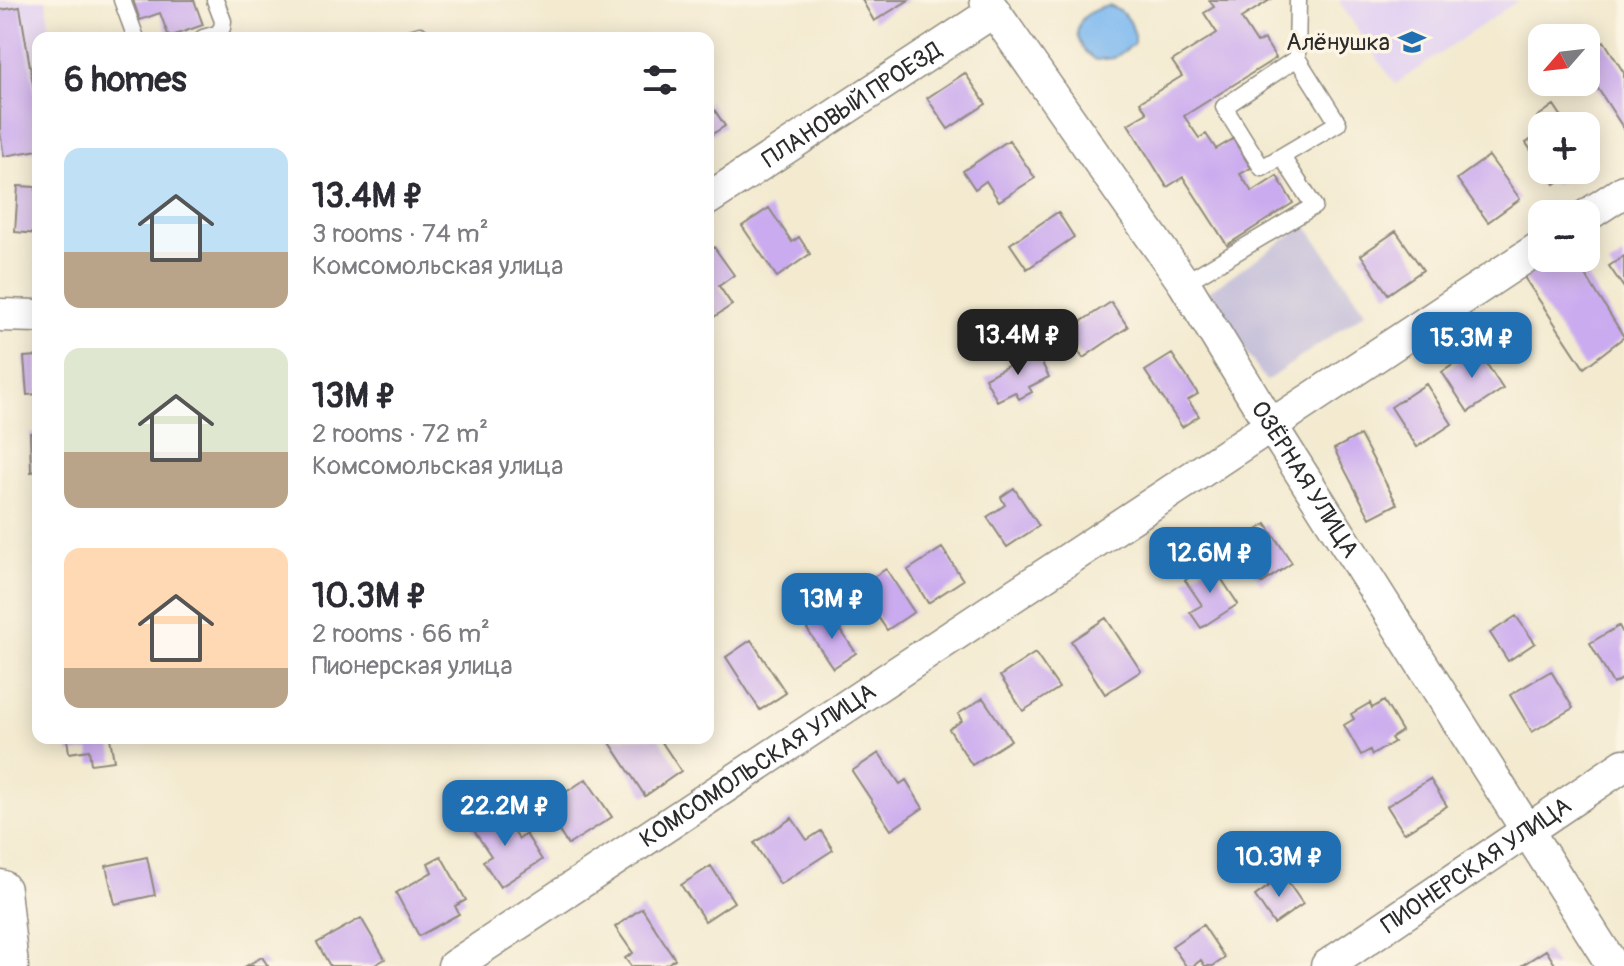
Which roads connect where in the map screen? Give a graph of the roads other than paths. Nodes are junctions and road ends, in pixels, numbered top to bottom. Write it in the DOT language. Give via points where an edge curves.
graph roads {
  1 [pos="122,0"];
  2 [pos="215,0"];
  3 [pos="1298,0"];
  4 [pos="997,4"];
  5 [pos="134,32"];
  6 [pos="219,32"];
  7 [pos="1297,58"];
  8 [pos="1282,157"];
  9 [pos="1624,191"];
  10 [pos="714,195"];
  11 [pos="1600,207"];
  12 [pos="1528,255"];
  13 [pos="1184,283"];
  14 [pos="0,315"];
  15 [pos="32,316"];
  16 [pos="1272,427"];
  17 [pos="1624,765"];
  18 [pos="1528,830"];
  19 [pos="1,910"];
  20 [pos="8,966"];
  21 [pos="454,966"];
  22 [pos="1327,966"];
  23 [pos="1613,966"];
  1 -- 5 [label="lane"];
  2 -- 6 [label="lane" via="223,21"];
  3 -- 7 [label="lane"];
  4 -- 10 [label="street, ПЛАНОВЫЙ ПРОЕЗД"];
  4 -- 13 [label="street, ОЗЁРНАЯ УЛИЦА"];
  7 -- 8 [label="lane" via="1338,123"];
  7 -- 8 [label="lane" via="1224,107 1262,168"];
  8 -- 13 [label="lane" via="1314,206"];
  9 -- 11 [label="street"];
  12 -- 16 [label="street, КОМСОМОЛЬСКАЯ УЛИЦА"];
  13 -- 16 [label="street, ОЗЁРНАЯ УЛИЦА"];
  14 -- 15 [label="street"];
  16 -- 18 [label="street, ОЗЁРНАЯ УЛИЦА"];
  16 -- 21 [label="street, КОМСОМОЛЬСКАЯ УЛИЦА"];
  17 -- 18 [label="street, ПИОНЕРСКАЯ УЛИЦА"];
  18 -- 22 [label="street, ПИОНЕРСКАЯ УЛИЦА"];
  18 -- 23 [label="street, ОЗЁРНАЯ УЛИЦА"];
  19 -- 20 [label="street"];
}
